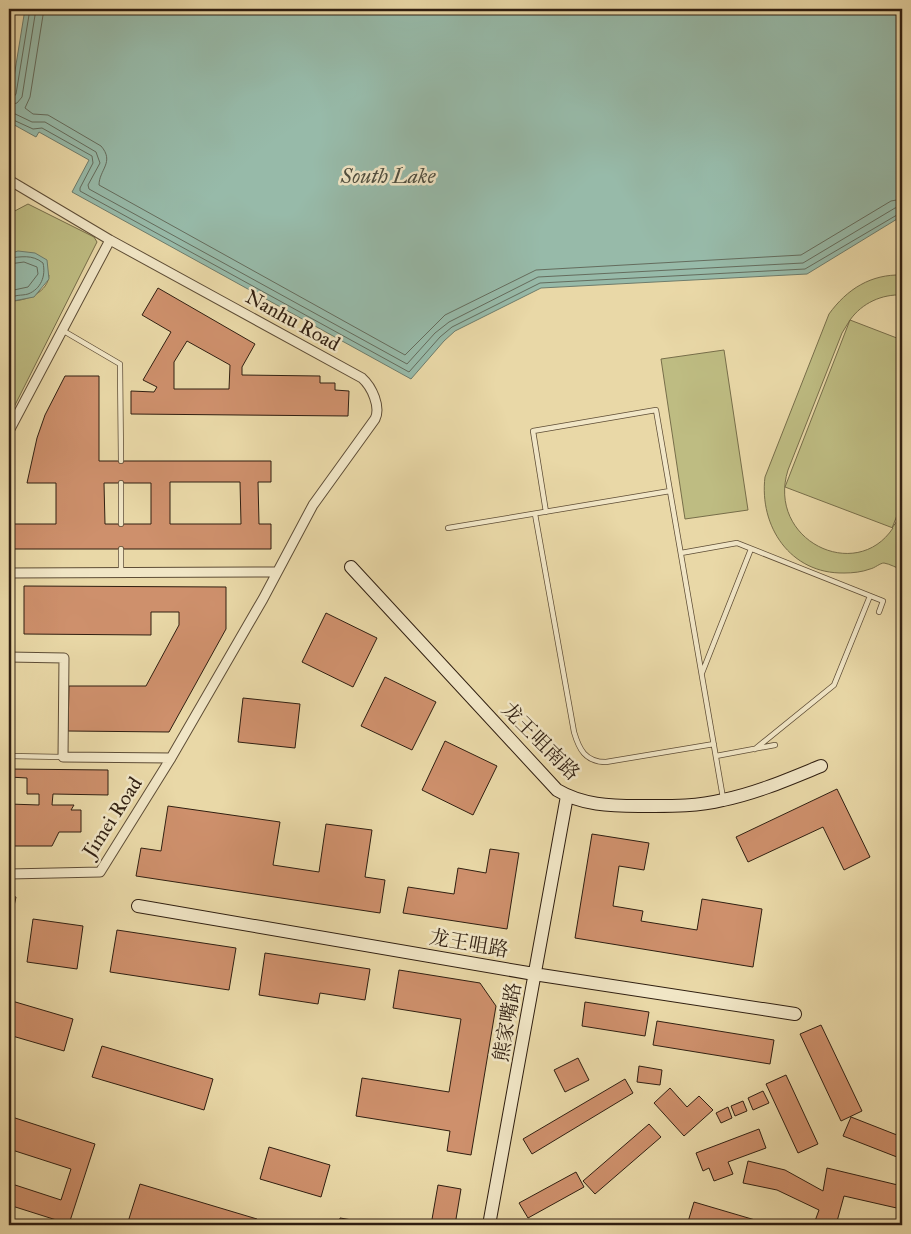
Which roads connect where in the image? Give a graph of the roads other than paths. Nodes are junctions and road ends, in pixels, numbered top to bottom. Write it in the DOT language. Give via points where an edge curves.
graph roads {
  1 [pos="9,180"];
  2 [pos="110,240"];
  3 [pos="62,330"];
  4 [pos="9,431"];
  5 [pos="121,461"];
  6 [pos="121,482"];
  7 [pos="670,491"];
  8 [pos="546,512"];
  9 [pos="534,514"];
  10 [pos="121,524"];
  11 [pos="448,528"];
  12 [pos="121,549"];
  13 [pos="750,549"];
  14 [pos="681,553"];
  15 [pos="351,567"];
  16 [pos="121,572"];
  17 [pos="277,572"];
  18 [pos="9,573"];
  19 [pos="870,596"];
  20 [pos="879,612"];
  21 [pos="9,657"];
  22 [pos="702,674"];
  23 [pos="714,744"];
  24 [pos="775,745"];
  25 [pos="755,748"];
  26 [pos="9,756"];
  27 [pos="716,756"];
  28 [pos="62,757"];
  29 [pos="171,758"];
  30 [pos="821,766"];
  31 [pos="567,796"];
  32 [pos="724,800"];
  33 [pos="9,874"];
  34 [pos="138,906"];
  35 [pos="534,974"];
  36 [pos="795,1014"];
  37 [pos="489,1225"];
  1 -- 2 [label="street, Nanhu Road"];
  2 -- 3 [label="street"];
  2 -- 17 [label="street, Nanhu Road" via="362,378 369,386 378,408 377,416 313,505"];
  3 -- 4 [label="street"];
  3 -- 5 [label="lane" via="120,364"];
  6 -- 10 [label="lane"];
  7 -- 8 [label="lane"];
  7 -- 8 [label="lane" via="656,410 533,431"];
  7 -- 14 [label="lane"];
  8 -- 9 [label="lane"];
  9 -- 11 [label="lane"];
  9 -- 23 [label="lane" via="574,732 583,754 606,762"];
  12 -- 16 [label="lane"];
  13 -- 14 [label="lane" via="737,543"];
  13 -- 19 [label="lane"];
  13 -- 22 [label="lane"];
  14 -- 22 [label="lane"];
  15 -- 31 [label="street, 龙王咀南路" via="550,783"];
  16 -- 17 [label="street"];
  16 -- 18 [label="street"];
  17 -- 29 [label="street"];
  19 -- 20 [label="lane" via="883,601"];
  19 -- 25 [label="lane" via="832,688"];
  21 -- 28 [label="street" via="64,658"];
  22 -- 23 [label="lane"];
  23 -- 27 [label="lane"];
  24 -- 25 [label="lane"];
  25 -- 27 [label="lane"];
  26 -- 28 [label="lane"];
  27 -- 32 [label="lane"];
  28 -- 29 [label="street"];
  29 -- 33 [label="street, Jimei Road" via="100,872"];
  30 -- 32 [label="street, 龙王咀南路"];
  31 -- 32 [label="street, 龙王咀南路" via="612,806 676,806"];
  31 -- 35 [label="street, 熊家嘴路"];
  34 -- 35 [label="street, 龙王咀路"];
  35 -- 36 [label="street, 龙王咀路"];
  35 -- 37 [label="street, 熊家嘴路"];
}
